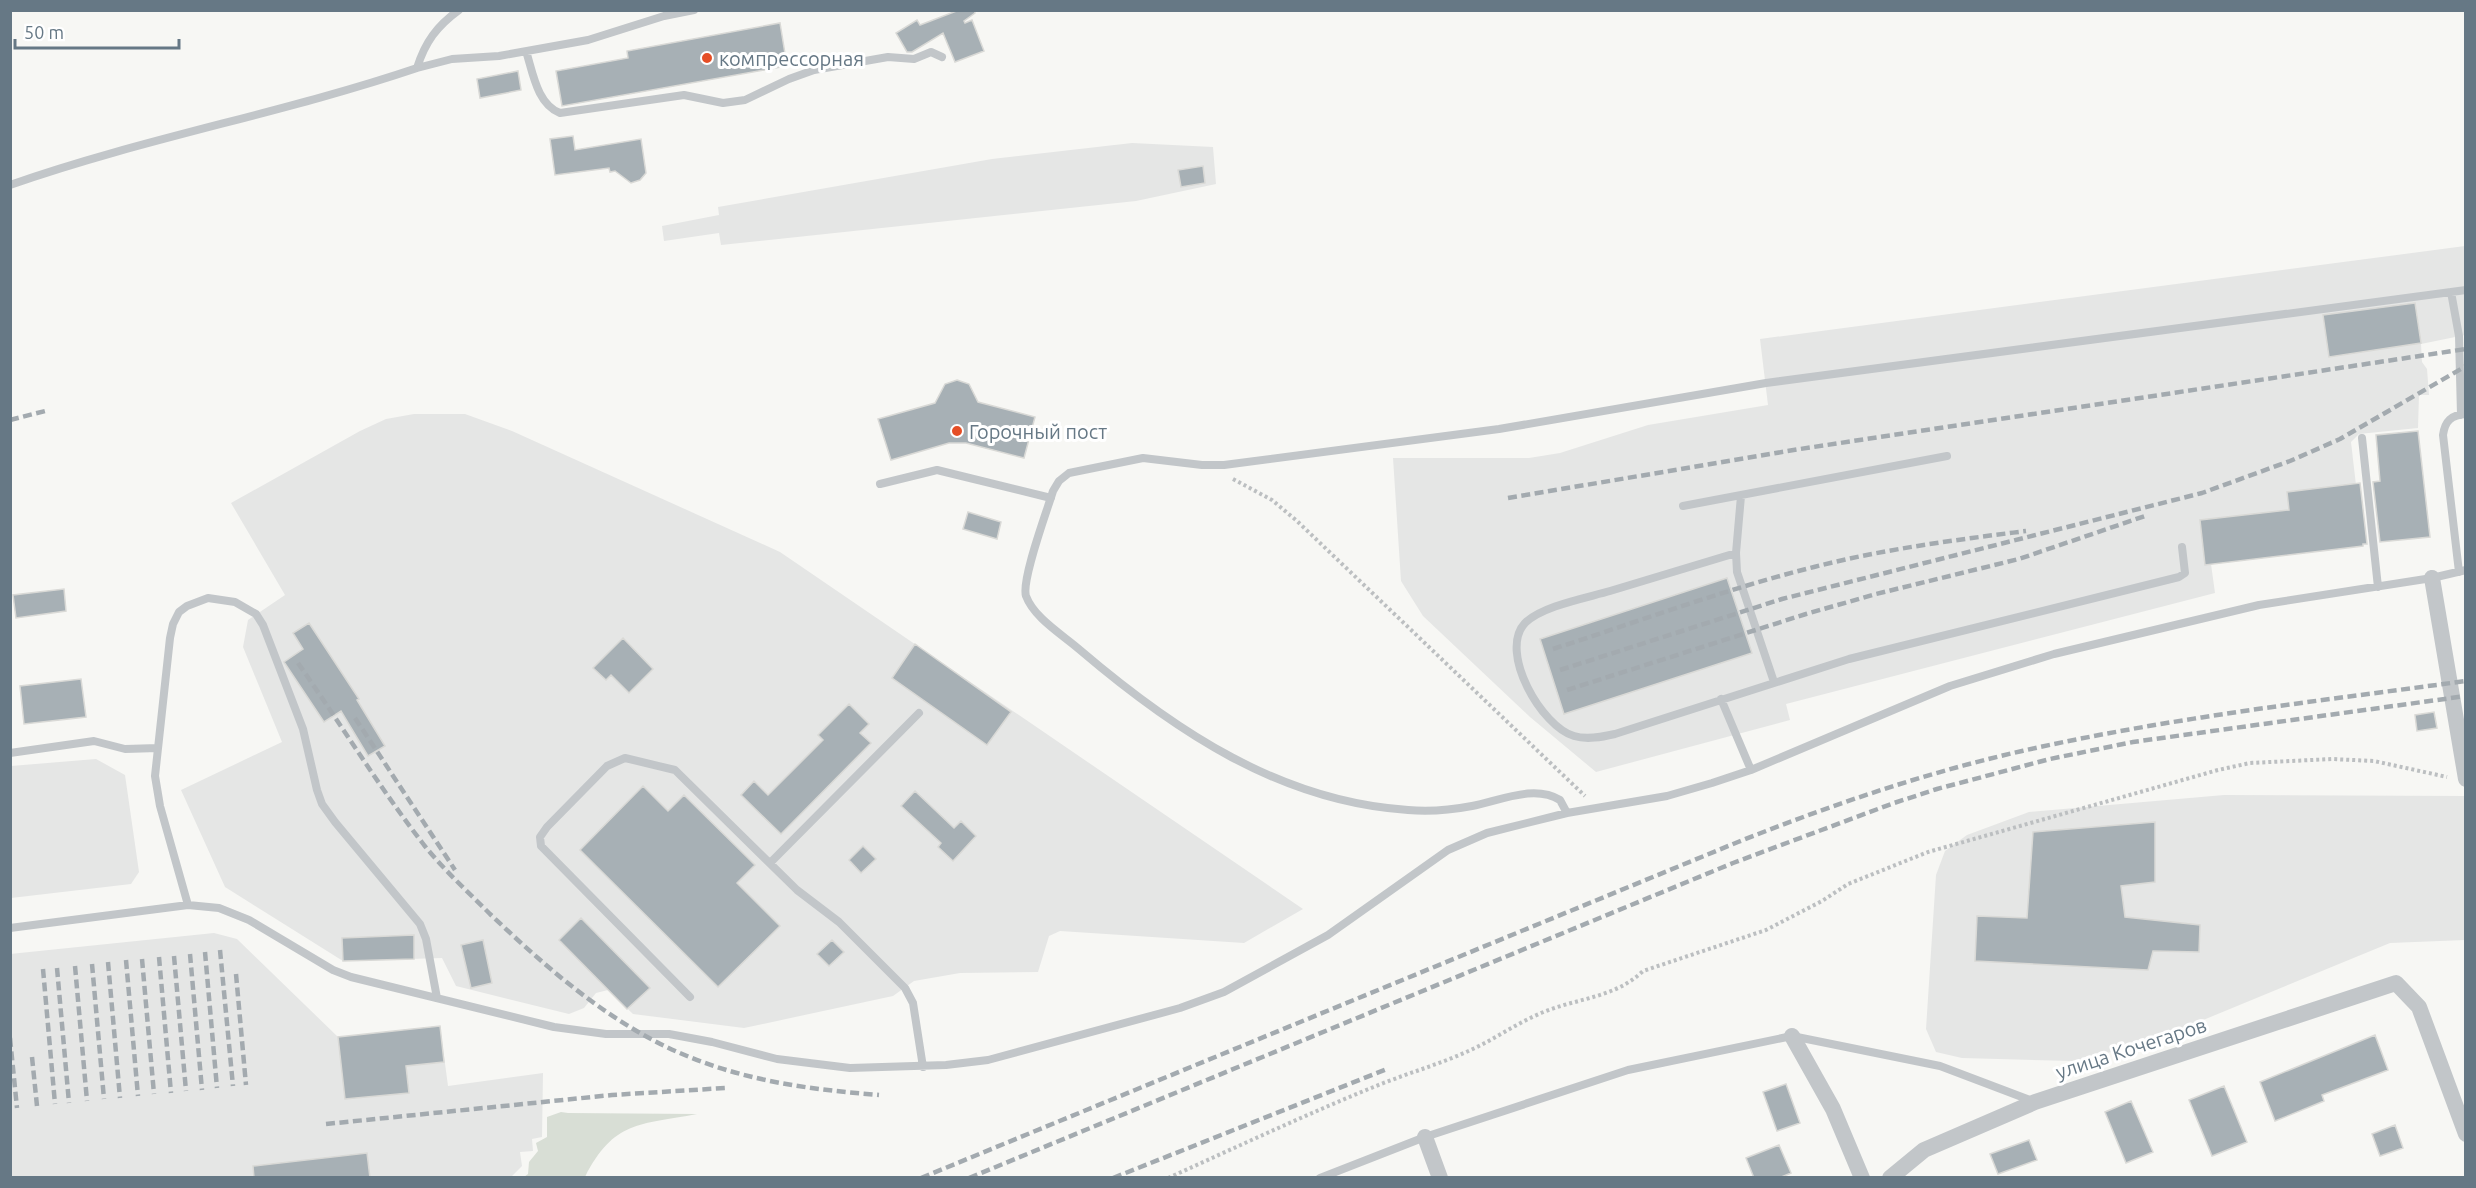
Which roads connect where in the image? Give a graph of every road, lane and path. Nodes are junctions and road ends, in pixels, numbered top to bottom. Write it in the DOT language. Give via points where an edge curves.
graph roads {
  1 [pos="459,10"];
  2 [pos="694,10"];
  3 [pos="526,51"];
  4 [pos="942,57"];
  5 [pos="417,68"];
  6 [pos="10,185"];
  7 [pos="2466,290"];
  8 [pos="2451,292"];
  9 [pos="2463,415"];
  10 [pos="2362,438"];
  11 [pos="1947,456"];
  12 [pos="1202,465"];
  13 [pos="880,484"];
  14 [pos="1741,496"];
  15 [pos="1051,498"];
  16 [pos="1683,506"];
  17 [pos="2182,547"];
  18 [pos="1736,553"];
  19 [pos="2462,571"];
  20 [pos="2432,578"];
  21 [pos="2378,587"];
  22 [pos="1774,682"];
  23 [pos="1721,699"];
  24 [pos="919,712"];
  25 [pos="158,748"];
  26 [pos="10,753"];
  27 [pos="1751,770"];
  28 [pos="2461,779"];
  29 [pos="1598,808"];
  30 [pos="1567,813"];
  31 [pos="770,863"];
  32 [pos="188,905"];
  33 [pos="10,928"];
  34 [pos="690,997"];
  35 [pos="437,998"];
  36 [pos="1792,1036"];
  37 [pos="923,1067"];
  38 [pos="2035,1102"];
  39 [pos="2466,1134"];
  40 [pos="1425,1137"];
  41 [pos="1168,1178"];
  42 [pos="1320,1178"];
  43 [pos="1440,1178"];
  44 [pos="1862,1178"];
  45 [pos="1890,1178"];
  1 -- 5 [label="lane" via="437,28"];
  2 -- 3 [label="lane" via="588,40"];
  3 -- 4 [label="lane" via="541,96 546,105 560,113 684,95 723,103 745,100 814,70 888,57 914,59 931,52"];
  3 -- 5 [label="lane" via="452,59"];
  5 -- 6 [label="lane"];
  7 -- 8 [label="lane"];
  8 -- 9 [label="lane" via="2459,336"];
  8 -- 12 [label="lane" via="1766,383 1499,429"];
  9 -- 19 [label="lane" via="2445,423 2443,435"];
  10 -- 21 [label="lane"];
  11 -- 14 [label="lane"];
  12 -- 15 [label="lane" via="1143,458 1092,467 1069,473 1059,481"];
  12 -- 29 [label="path" via="1272,500"];
  13 -- 15 [label="lane" via="937,471"];
  14 -- 16 [label="lane"];
  14 -- 18 [label="lane"];
  15 -- 30 [label="lane" via="1024,585 1032,607 1108,673 1204,741 1289,785 1357,805 1437,811 1543,793 1560,800"];
  17 -- 22 [label="lane" via="2185,573 2179,577 1849,659"];
  18 -- 22 [label="lane" via="1741,587"];
  18 -- 23 [label="lane" via="1557,606 1525,623 1517,644 1531,696 1546,716 1573,736 1600,738"];
  19 -- 20 [label="lane"];
  20 -- 21 [label="lane"];
  20 -- 28 [label="street"];
  21 -- 27 [label="lane" via="2206,616 2009,667 1950,686"];
  22 -- 23 [label="lane"];
  23 -- 27 [label="lane"];
  24 -- 31 [label="lane"];
  25 -- 26 [label="lane" via="125,749 94,741"];
  25 -- 32 [label="lane" via="158,797"];
  25 -- 35 [label="lane" via="170,638 179,612 208,598 235,602 249,609 263,625 298,715 322,804 420,924"];
  27 -- 29 [label="lane" via="1667,795"];
  28 -- 41 [label="path" via="2374,761 2250,763 1928,852 1848,884 1766,930 1643,971 1611,993 1565,1003 1511,1026 1480,1046 1384,1083"];
  29 -- 30 [label="lane"];
  30 -- 37 [label="lane" via="1498,830 1448,850 1328,935 1224,992 1027,1051"];
  31 -- 34 [label="lane" via="675,770 634,759 617,760 607,766 540,837 548,855"];
  31 -- 37 [label="lane" via="839,922 905,988 914,1003"];
  32 -- 33 [label="lane"];
  32 -- 35 [label="lane" via="219,908 249,920 351,977"];
  35 -- 37 [label="lane" via="580,1032 669,1034 777,1059 850,1068"];
  36 -- 38 [label="lane" via="1940,1066"];
  36 -- 40 [label="lane" via="1628,1070"];
  36 -- 44 [label="street" via="1833,1109"];
  38 -- 39 [label="street, улица Кочегаров" via="2396,983 2419,1007"];
  38 -- 45 [label="street, улица Кочегаров" via="1924,1150"];
  40 -- 42 [label="lane"];
  40 -- 43 [label="street"];
}
